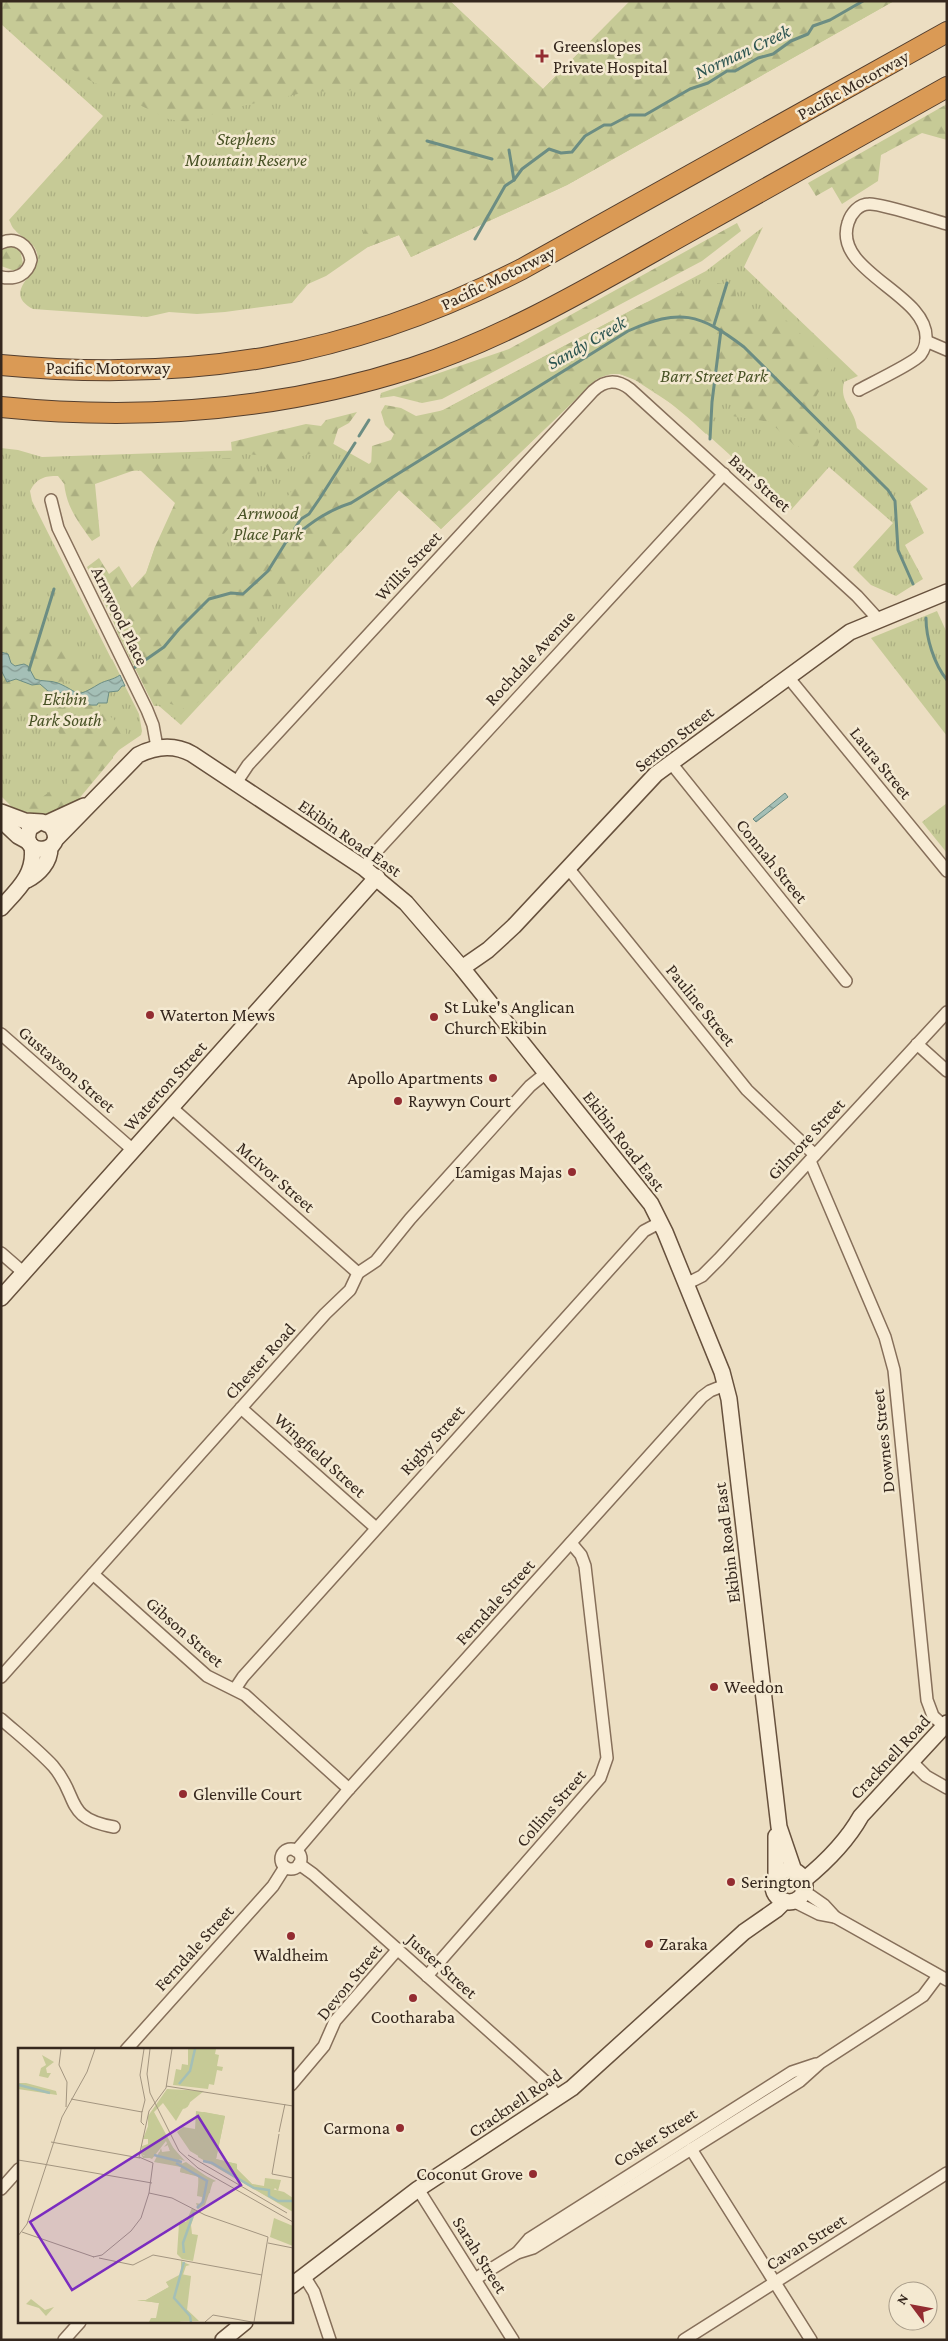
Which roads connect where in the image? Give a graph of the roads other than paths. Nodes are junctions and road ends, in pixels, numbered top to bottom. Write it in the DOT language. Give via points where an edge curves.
graph roads {
  1 [pos="947,32"];
  2 [pos="947,87"];
  3 [pos="947,224"];
  4 [pos="1,243"];
  5 [pos="1,277"];
  6 [pos="926,340"];
  7 [pos="947,350"];
  8 [pos="1,365"];
  9 [pos="614,381"];
  10 [pos="859,390"];
  11 [pos="1,408"];
  12 [pos="724,474"];
  13 [pos="51,500"];
  14 [pos="947,592"];
  15 [pos="878,619"];
  16 [pos="788,677"];
  17 [pos="157,747"];
  18 [pos="671,763"];
  19 [pos="236,783"];
  20 [pos="90,804"];
  21 [pos="1,812"];
  22 [pos="1,820"];
  23 [pos="42,823"];
  24 [pos="30,844"];
  25 [pos="52,844"];
  26 [pos="364,868"];
  27 [pos="568,868"];
  28 [pos="947,871"];
  29 [pos="377,877"];
  30 [pos="25,881"];
  31 [pos="1,908"];
  32 [pos="462,968"];
  33 [pos="846,981"];
  34 [pos="947,1012"];
  35 [pos="1,1034"];
  36 [pos="917,1044"];
  37 [pos="947,1071"];
  38 [pos="546,1073"];
  39 [pos="171,1107"];
  40 [pos="133,1150"];
  41 [pos="813,1158"];
  42 [pos="660,1222"];
  43 [pos="1,1252"];
  44 [pos="24,1273"];
  45 [pos="358,1274"];
  46 [pos="686,1284"];
  47 [pos="1,1298"];
  48 [pos="725,1385"];
  49 [pos="241,1408"];
  50 [pos="376,1528"];
  51 [pos="571,1543"];
  52 [pos="93,1574"];
  53 [pos="1,1677"];
  54 [pos="235,1689"];
  55 [pos="1,1719"];
  56 [pos="946,1725"];
  57 [pos="912,1762"];
  58 [pos="947,1788"];
  59 [pos="349,1789"];
  60 [pos="114,1827"];
  61 [pos="779,1828"];
  62 [pos="296,1850"];
  63 [pos="299,1864"];
  64 [pos="285,1867"];
  65 [pos="800,1879"];
  66 [pos="775,1884"];
  67 [pos="789,1901"];
  68 [pos="835,1917"];
  69 [pos="744,1932"];
  70 [pos="398,1949"];
  71 [pos="427,1976"];
  72 [pos="942,1978"];
  73 [pos="128,2048"];
  74 [pos="820,2063"];
  75 [pos="292,2084"];
  76 [pos="558,2098"];
  77 [pos="691,2149"];
  78 [pos="18,2170"];
  79 [pos="947,2173"];
  80 [pos="1,2188"];
  81 [pos="418,2189"];
  82 [pos="517,2253"];
  83 [pos="304,2276"];
  84 [pos="475,2279"];
  85 [pos="775,2282"];
  86 [pos="292,2285"];
  87 [pos="78,2324"];
  88 [pos="243,2324"];
  89 [pos="64,2340"];
  90 [pos="223,2340"];
  91 [pos="330,2340"];
  92 [pos="513,2340"];
  93 [pos="684,2340"];
  94 [pos="812,2340"];
  1 -- 8 [label="highway, Pacific Motorway" via="522,269 450,304 397,324 298,352 227,364 108,372"];
  2 -- 11 [label="highway" via="550,308 480,343 412,368 340,388 230,408 124,414"];
  3 -- 6 [label="street" via="870,203 855,210 846,230 847,242 854,255 916,313 925,325"];
  4 -- 5 [label="street" via="20,242 29,252 30,260 23,274"];
  6 -- 7 [label="street"];
  6 -- 10 [label="street" via="921,355"];
  9 -- 12 [label="street, Barr Street" via="630,389"];
  9 -- 19 [label="street, Willis Street" via="603,383 593,391 248,765"];
  12 -- 15 [label="street, Barr Street" via="864,602"];
  12 -- 26 [label="street, Rochdale Avenue"];
  13 -- 17 [label="street, Arnwood Place" via="58,528 147,710"];
  14 -- 15 [label="street, Sexton Street"];
  15 -- 16 [label="street, Sexton Street" via="850,632"];
  16 -- 18 [label="street, Sexton Street"];
  16 -- 28 [label="street, Laura Street"];
  17 -- 19 [label="street, Ekibin Road East" via="187,751"];
  17 -- 20 [label="street" via="132,759"];
  18 -- 27 [label="street, Sexton Street" via="645,783"];
  18 -- 33 [label="street, Connah Street"];
  19 -- 26 [label="street, Ekibin Road East"];
  20 -- 23 [label="street"];
  20 -- 25 [label="street"];
  21 -- 23 [label="street"];
  22 -- 24 [label="street"];
  23 -- 24 [label="street" via="33,825 28,833"];
  23 -- 25 [label="street" via="54,830"];
  24 -- 25 [label="street" via="40,850"];
  24 -- 30 [label="street" via="33,862"];
  25 -- 30 [label="street" via="44,866"];
  26 -- 29 [label="street, Ekibin Road East"];
  27 -- 32 [label="street, Sexton Street" via="497,942"];
  27 -- 41 [label="street, Pauline Street" via="748,1090"];
  29 -- 32 [label="street, Ekibin Road East" via="406,903"];
  29 -- 39 [label="street, Waterton Street"];
  30 -- 31 [label="street"];
  32 -- 38 [label="street, Ekibin Road East"];
  34 -- 36 [label="street, Gilmore Street"];
  35 -- 40 [label="street, Gustavson Street"];
  36 -- 37 [label="street"];
  36 -- 41 [label="street, Gilmore Street"];
  38 -- 42 [label="street, Ekibin Road East" via="641,1192"];
  38 -- 45 [label="street, Chester Road" via="530,1086 376,1260"];
  39 -- 40 [label="street, Waterton Street"];
  39 -- 45 [label="street, McIvor Street"];
  40 -- 44 [label="street, Waterton Street"];
  41 -- 46 [label="street, Gilmore Street" via="702,1276"];
  41 -- 56 [label="street, Downes Street" via="885,1337 894,1370 928,1706 933,1716"];
  42 -- 46 [label="street, Ekibin Road East"];
  42 -- 50 [label="street, Rigby Street" via="644,1231"];
  43 -- 44 [label="street"];
  44 -- 47 [label="street, Waterton Street"];
  45 -- 49 [label="street, Chester Road" via="350,1290"];
  46 -- 48 [label="street, Ekibin Road East"];
  48 -- 51 [label="street, Ferndale Street" via="702,1397"];
  48 -- 61 [label="street, Ekibin Road East"];
  49 -- 50 [label="street, Wingfield Street"];
  49 -- 52 [label="street, Chester Road"];
  50 -- 54 [label="street, Rigby Street"];
  51 -- 59 [label="street, Ferndale Street"];
  51 -- 71 [label="street, Collins Street" via="585,1566 607,1758 605,1769"];
  52 -- 53 [label="street, Chester Road"];
  52 -- 54 [label="street, Gibson Street" via="207,1676"];
  54 -- 59 [label="street, Gibson Street"];
  55 -- 60 [label="street" via="54,1767 81,1814 96,1824"];
  56 -- 57 [label="street, Cracknell Road"];
  57 -- 58 [label="street" via="926,1776"];
  57 -- 65 [label="street, Cracknell Road" via="820,1855 804,1864"];
  59 -- 62 [label="street, Ferndale Street"];
  61 -- 65 [label="street, Ekibin Road East"];
  61 -- 66 [label="street, Ekibin Road East"];
  62 -- 63 [label="street" via="300,1855"];
  62 -- 64 [label="street" via="284,1852 281,1858"];
  63 -- 64 [label="street" via="291,1869"];
  63 -- 70 [label="street, Juster Street"];
  64 -- 73 [label="street, Ferndale Street" via="273,1886"];
  65 -- 66 [label="street" via="784,1871"];
  65 -- 67 [label="street" via="802,1896"];
  65 -- 68 [label="street"];
  66 -- 67 [label="street" via="776,1895"];
  66 -- 69 [label="street, Cracknell Road"];
  67 -- 68 [label="street"];
  67 -- 69 [label="street, Cracknell Road"];
  68 -- 72 [label="street"];
  69 -- 76 [label="street, Cracknell Road"];
  70 -- 71 [label="street, Juster Street"];
  70 -- 75 [label="street, Devon Street" via="335,2021 324,2046"];
  71 -- 76 [label="street, Juster Street" via="544,2081"];
  72 -- 74 [label="street, Cosker Street" via="923,1996"];
  74 -- 77 [label="street, Cosker Street" via="800,2081"];
  74 -- 82 [label="street, Cosker Street" via="792,2072 701,2129 529,2239"];
  76 -- 81 [label="street, Cracknell Road"];
  77 -- 82 [label="street, Cosker Street" via="533,2248"];
  77 -- 85 [label="street"];
  78 -- 80 [label="street"];
  79 -- 85 [label="street, Cavan Street"];
  81 -- 83 [label="street, Cracknell Road"];
  81 -- 84 [label="street, Sarah Street"];
  82 -- 84 [label="street, Cosker Street"];
  83 -- 86 [label="street, Cracknell Road"];
  83 -- 91 [label="street" via="314,2292"];
  84 -- 92 [label="street, Sarah Street"];
  85 -- 93 [label="street, Cavan Street"];
  85 -- 94 [label="street"];
  87 -- 89 [label="street"];
  88 -- 90 [label="street"];
}
